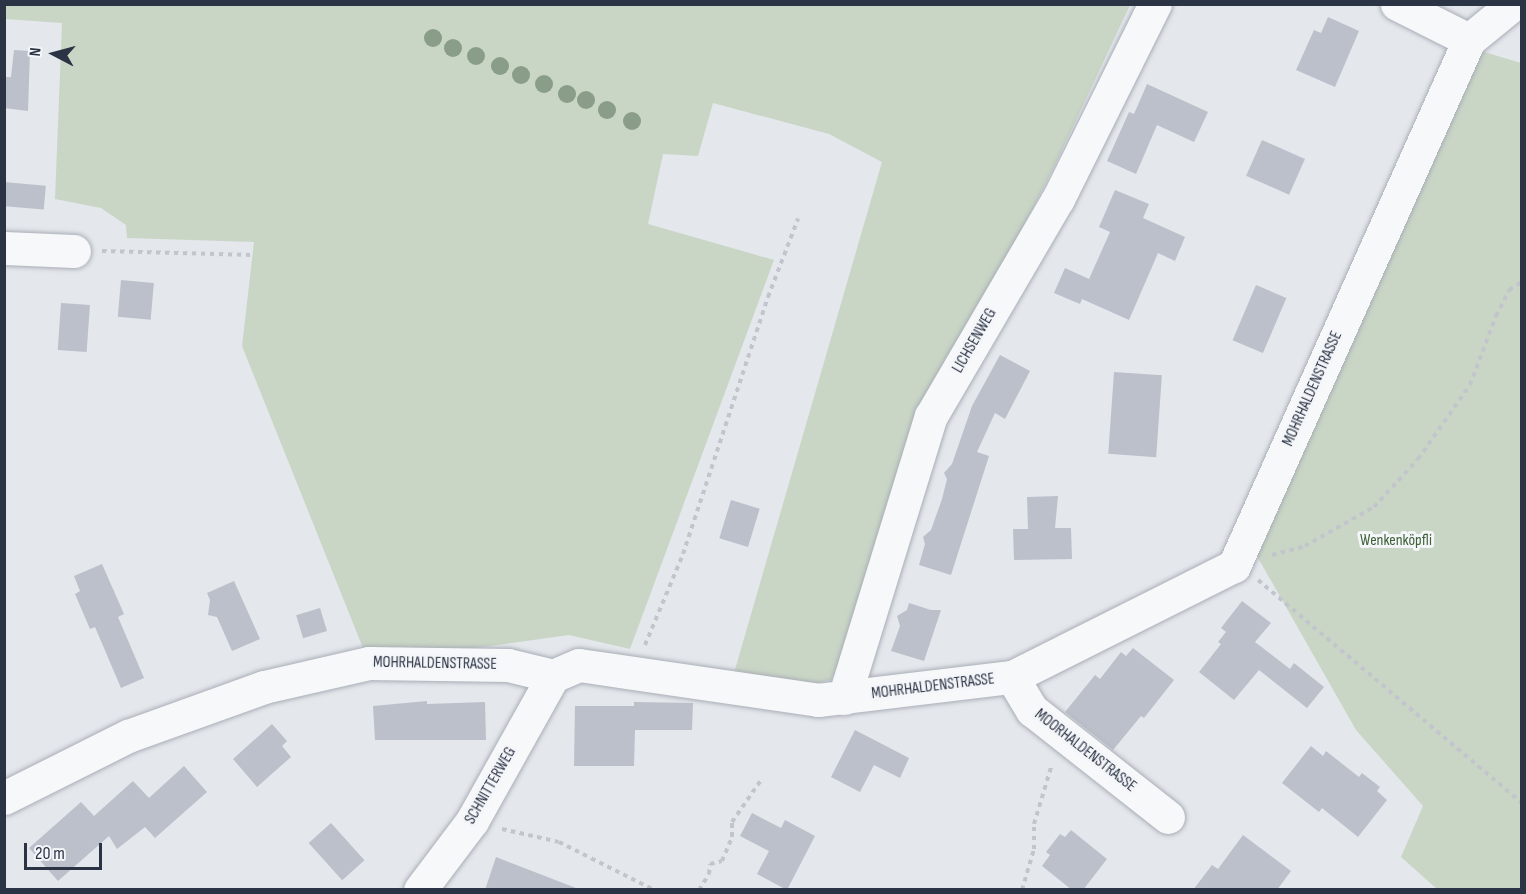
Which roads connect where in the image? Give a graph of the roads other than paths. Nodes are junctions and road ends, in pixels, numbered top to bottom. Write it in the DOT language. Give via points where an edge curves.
graph roads {
  1 [pos="1155,4"];
  2 [pos="1397,4"];
  3 [pos="1513,4"];
  4 [pos="1469,40"];
  5 [pos="4,248"];
  6 [pos="74,251"];
  7 [pos="553,676"];
  8 [pos="1012,677"];
  9 [pos="844,698"];
  10 [pos="4,798"];
  11 [pos="1168,817"];
  12 [pos="420,890"];
  1 -- 9 [label="street, LICHSENWEG" via="1058,199 932,416"];
  2 -- 4 [label="street"];
  3 -- 4 [label="street, MOHRHALDENSTRASSE"];
  4 -- 8 [label="street, MOHRHALDENSTRASSE" via="1234,566"];
  5 -- 6 [label="street"];
  7 -- 9 [label="street, MOHRHALDENSTRASSE" via="579,665 809,699"];
  7 -- 10 [label="street, MOHRHALDENSTRASSE" via="508,665 357,665 264,687 128,736"];
  7 -- 12 [label="street, SCHNITTERWEG" via="472,821"];
  8 -- 9 [label="street, MOHRHALDENSTRASSE"];
  8 -- 11 [label="street, MOORHALDENSTRASSE" via="1032,710"];
}
